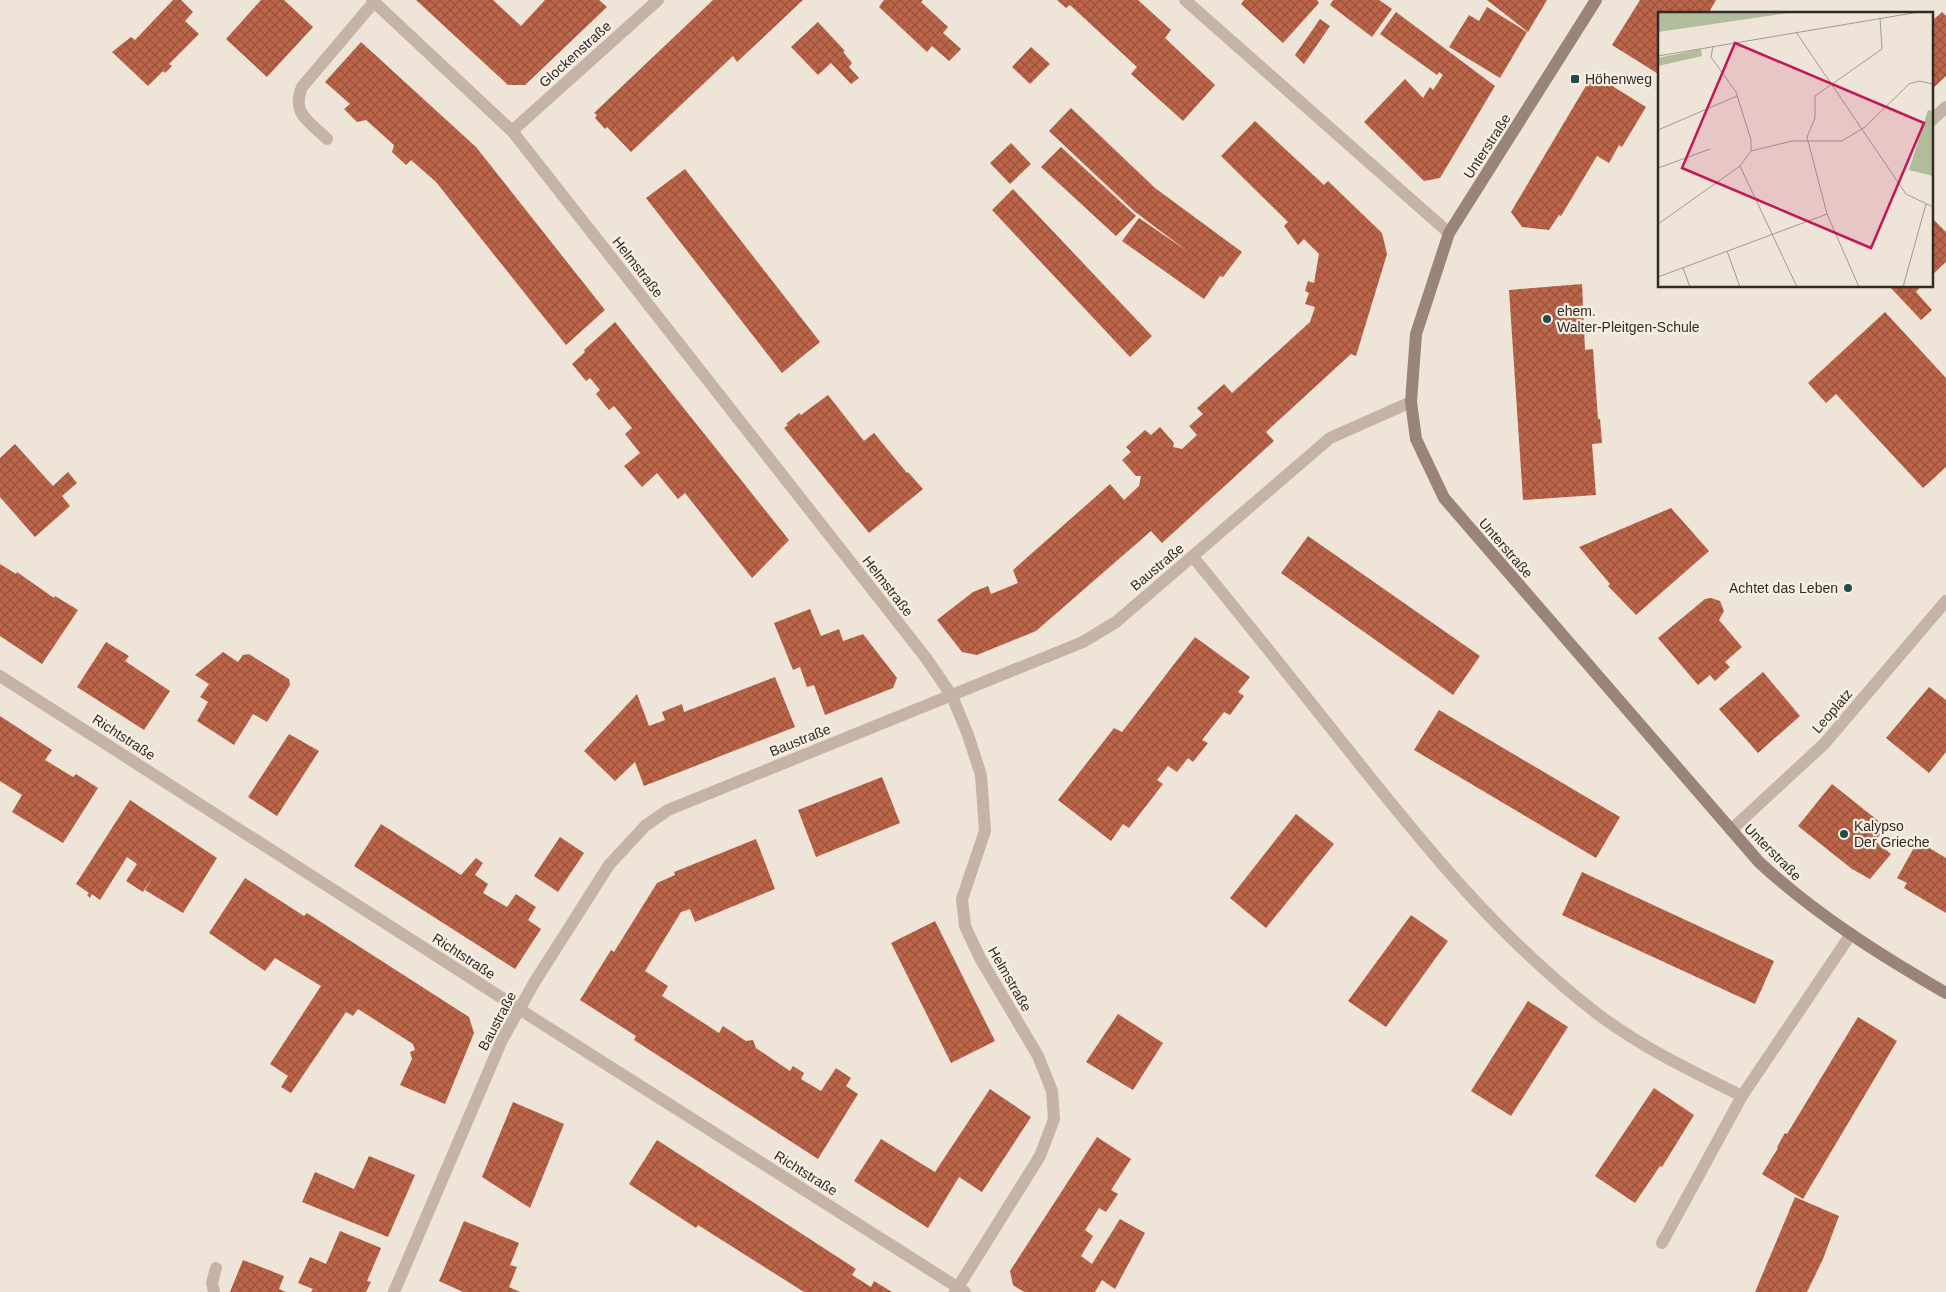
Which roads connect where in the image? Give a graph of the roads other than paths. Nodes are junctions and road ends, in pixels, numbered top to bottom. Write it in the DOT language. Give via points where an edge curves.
graph roads {
  1 [pos="658,0"];
  2 [pos="1185,0"];
  3 [pos="1596,0"];
  4 [pos="373,1"];
  5 [pos="1946,107"];
  6 [pos="1934,118"];
  7 [pos="512,131"];
  8 [pos="328,139"];
  9 [pos="1449,233"];
  10 [pos="1411,402"];
  11 [pos="1193,557"];
  12 [pos="1946,601"];
  13 [pos="0,676"];
  14 [pos="952,696"];
  15 [pos="1731,830"];
  16 [pos="1851,934"];
  17 [pos="1946,993"];
  18 [pos="519,1009"];
  19 [pos="1742,1096"];
  20 [pos="1662,1243"];
  21 [pos="216,1268"];
  22 [pos="959,1290"];
  23 [pos="214,1292"];
  24 [pos="394,1292"];
  1 -- 7 [label="street, Glockenstraße"];
  2 -- 9 [label="street"];
  3 -- 9 [label="street, Unterstraße"];
  4 -- 7 [label="street, Helmstraße"];
  4 -- 8 [label="street" via="302,87 296,101 300,112"];
  5 -- 6 [label="street"];
  7 -- 14 [label="street, Helmstraße" via="920,650"];
  9 -- 10 [label="street, Unterstraße" via="1416,334"];
  10 -- 11 [label="street, Baustraße" via="1330,438"];
  10 -- 15 [label="street, Unterstraße" via="1416,439 1444,498"];
  11 -- 14 [label="street, Baustraße" via="1116,622 1084,642"];
  11 -- 19 [label="street" via="1411,830 1475,903 1543,970 1601,1016 1654,1052"];
  12 -- 15 [label="street, Leoplatz" via="1824,744"];
  13 -- 18 [label="street, Richtstraße"];
  14 -- 18 [label="street, Baustraße" via="668,810 645,826 609,865"];
  14 -- 22 [label="street, Helmstraße" via="981,775 985,830 962,899 965,926 980,958 1038,1056 1052,1091 1054,1119 1040,1156"];
  15 -- 16 [label="street, Unterstraße" via="1792,892"];
  16 -- 17 [label="street, Unterstraße"];
  16 -- 19 [label="street"];
  18 -- 22 [label="street, Richtstraße"];
  18 -- 24 [label="street, Baustraße" via="502,1040"];
  19 -- 20 [label="street"];
  21 -- 23 [label="street" via="212,1283"];
}
